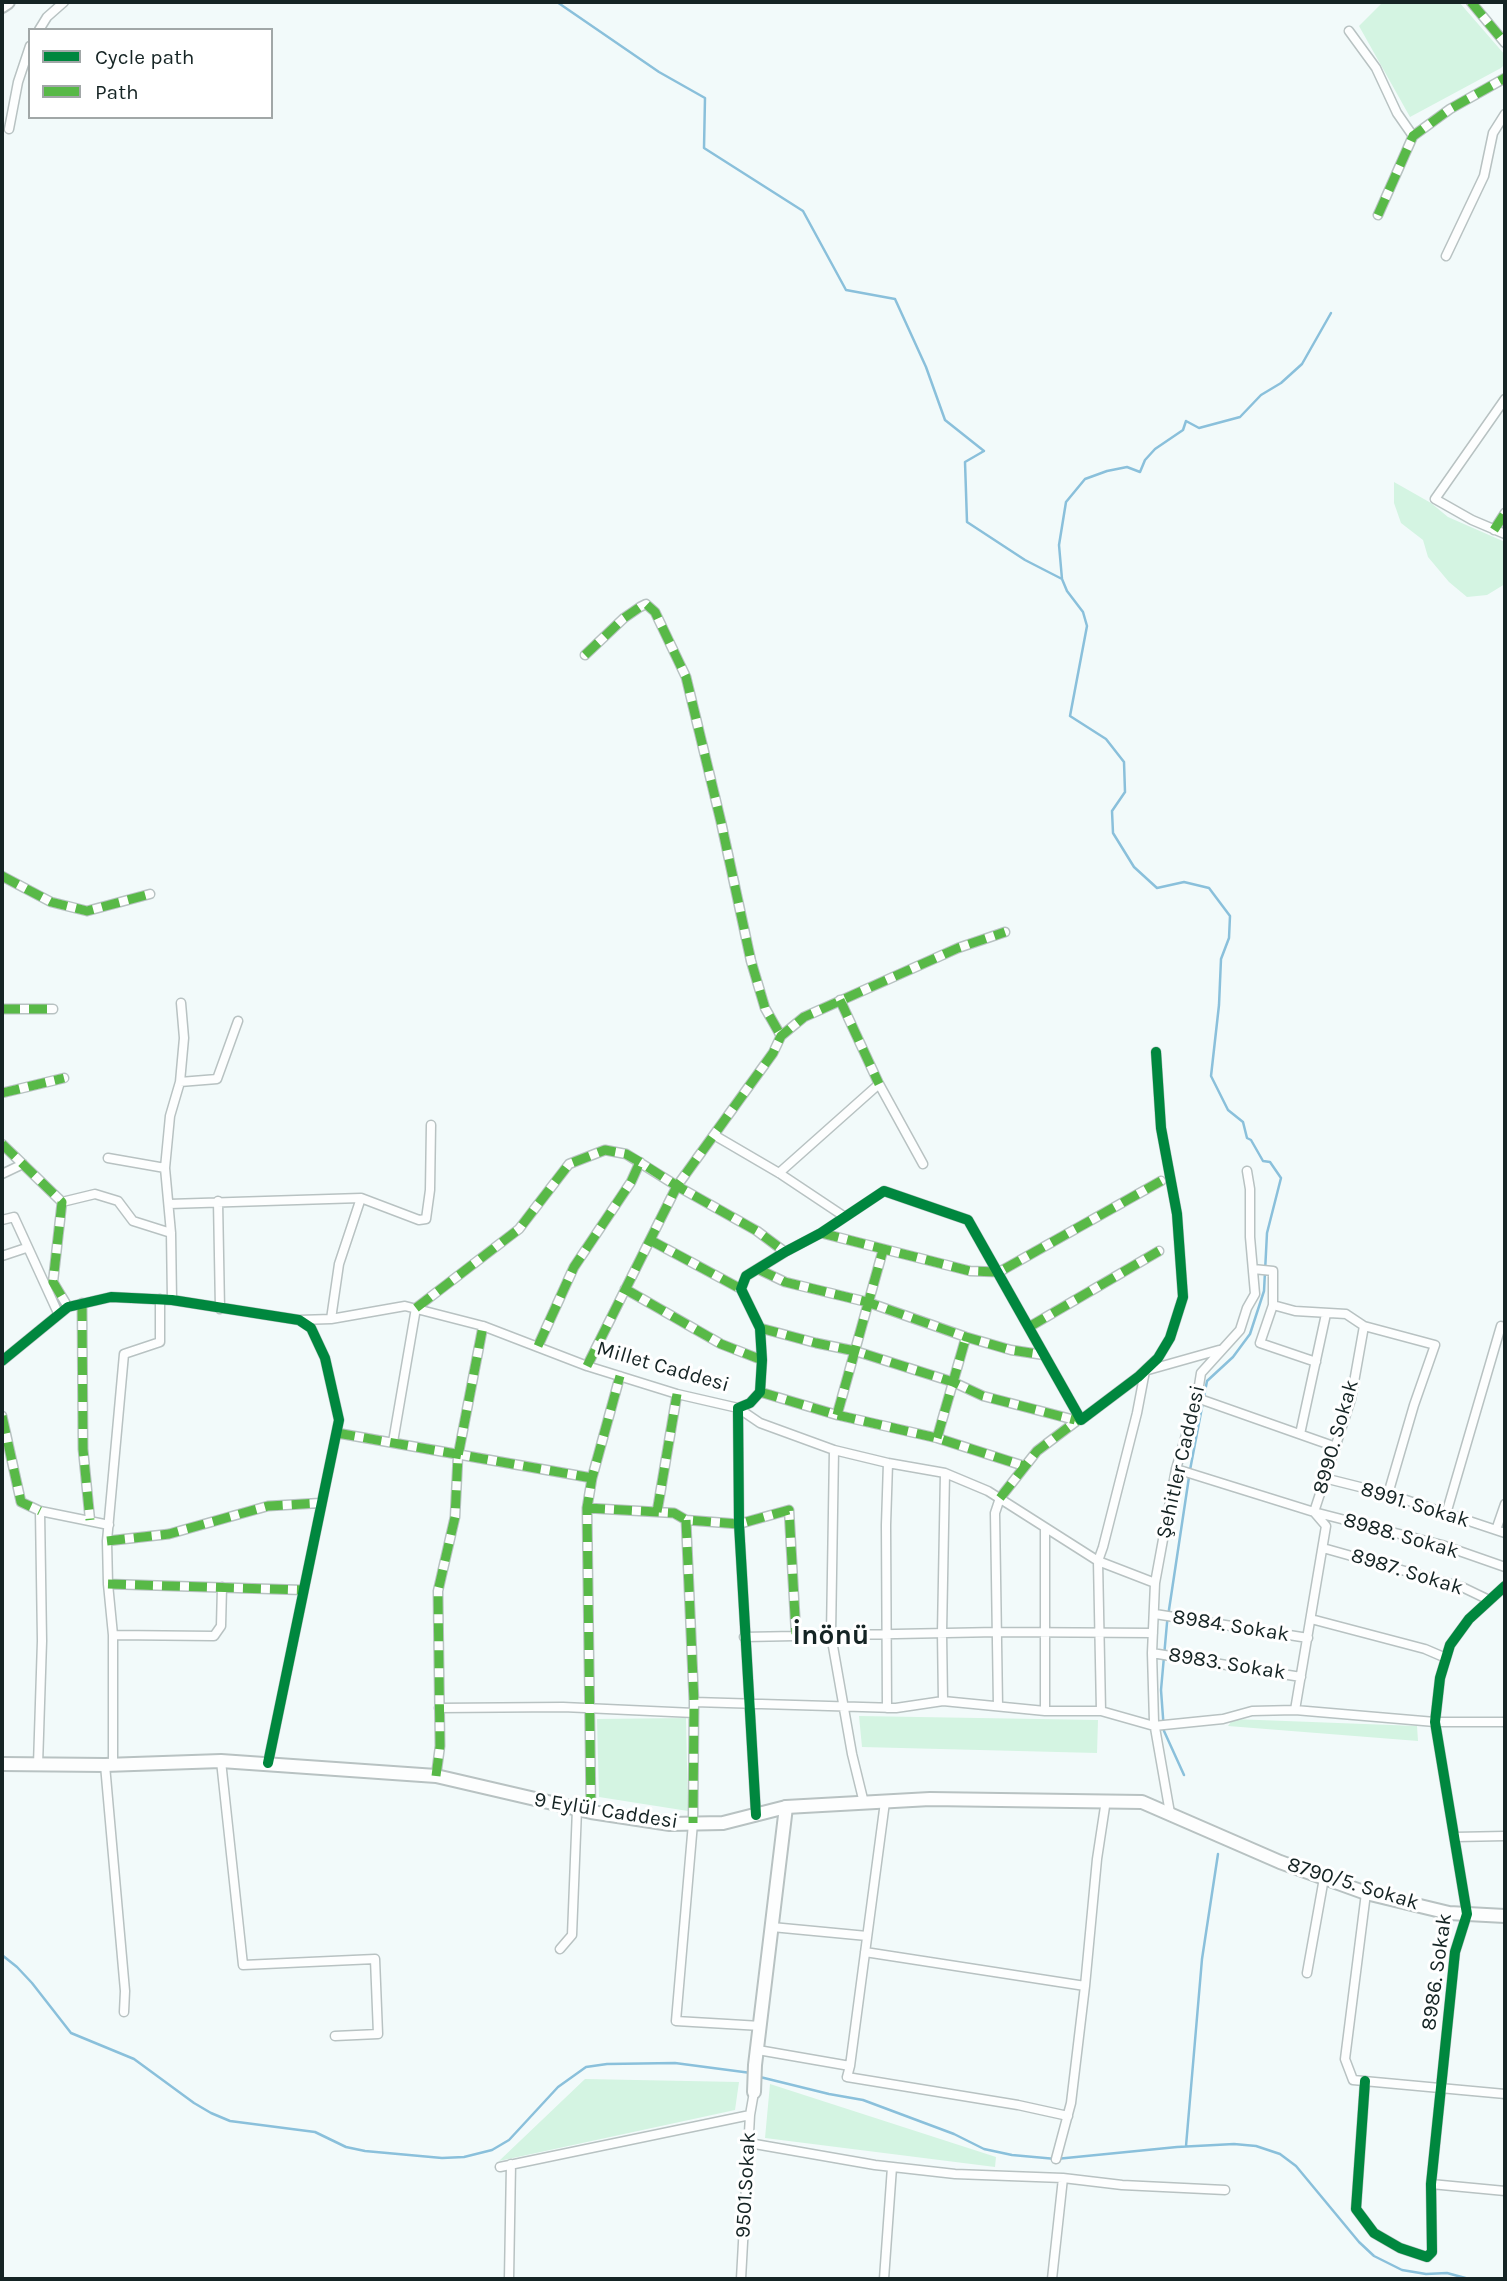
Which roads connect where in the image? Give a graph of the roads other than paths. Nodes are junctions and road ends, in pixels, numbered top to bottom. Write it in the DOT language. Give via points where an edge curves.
graph roads {
  1 [pos="8,2"];
  2 [pos="65,2"];
  3 [pos="1471,2"];
  4 [pos="2,6"];
  5 [pos="40,28"];
  6 [pos="1349,31"];
  7 [pos="1505,43"];
  8 [pos="28,53"];
  9 [pos="1505,78"];
  10 [pos="1505,114"];
  11 [pos="9,129"];
  12 [pos="1413,136"];
  13 [pos="1378,215"];
  14 [pos="1446,256"];
  15 [pos="1505,399"];
  16 [pos="1505,513"];
  17 [pos="1494,530"];
  18 [pos="1505,534"];
  19 [pos="585,655"];
  20 [pos="2,876"];
  21 [pos="150,894"];
  22 [pos="1005,932"];
  23 [pos="841,1000"];
  24 [pos="181,1003"];
  25 [pos="2,1009"];
  26 [pos="52,1009"];
  27 [pos="238,1021"];
  28 [pos="781,1036"];
  29 [pos="1156,1052"];
  30 [pos="64,1078"];
  31 [pos="180,1083"];
  32 [pos="879,1084"];
  33 [pos="2,1093"];
  34 [pos="432,1125"];
  35 [pos="714,1135"];
  36 [pos="2,1144"];
  37 [pos="108,1157"];
  38 [pos="640,1161"];
  39 [pos="23,1164"];
  40 [pos="923,1164"];
  41 [pos="165,1168"];
  42 [pos="1247,1171"];
  43 [pos="779,1173"];
  44 [pos="2,1174"];
  45 [pos="1161,1181"];
  46 [pos="677,1186"];
  47 [pos="361,1198"];
  48 [pos="218,1201"];
  49 [pos="62,1202"];
  50 [pos="169,1205"];
  51 [pos="845,1217"];
  52 [pos="2,1220"];
  53 [pos="172,1233"];
  54 [pos="821,1233"];
  55 [pos="650,1240"];
  56 [pos="26,1248"];
  57 [pos="883,1250"];
  58 [pos="1159,1251"];
  59 [pos="785,1252"];
  60 [pos="2,1256"];
  61 [pos="758,1269"];
  62 [pos="1256,1269"];
  63 [pos="999,1272"];
  64 [pos="625,1289"];
  65 [pos="741,1289"];
  66 [pos="160,1299"];
  67 [pos="172,1300"];
  68 [pos="867,1302"];
  69 [pos="82,1303"];
  70 [pos="1273,1304"];
  71 [pos="68,1307"];
  72 [pos="416,1308"];
  73 [pos="220,1309"];
  74 [pos="58,1313"];
  75 [pos="1326,1314"];
  76 [pos="331,1319"];
  77 [pos="299,1320"];
  78 [pos="484,1326"];
  79 [pos="1029,1326"];
  80 [pos="1364,1326"];
  81 [pos="1501,1326"];
  82 [pos="760,1328"];
  83 [pos="966,1337"];
  84 [pos="538,1346"];
  85 [pos="1220,1349"];
  86 [pos="855,1351"];
  87 [pos="1044,1355"];
  88 [pos="762,1360"];
  89 [pos="2,1361"];
  90 [pos="1315,1362"];
  91 [pos="587,1366"];
  92 [pos="1145,1371"];
  93 [pos="620,1376"];
  94 [pos="953,1382"];
  95 [pos="760,1392"];
  96 [pos="677,1394"];
  97 [pos="1197,1398"];
  98 [pos="738,1408"];
  99 [pos="837,1415"];
  100 [pos="2,1416"];
  101 [pos="1078,1420"];
  102 [pos="337,1433"];
  103 [pos="1300,1434"];
  104 [pos="937,1438"];
  105 [pos="393,1442"];
  106 [pos="1336,1447"];
  107 [pos="834,1450"];
  108 [pos="458,1456"];
  109 [pos="888,1464"];
  110 [pos="1024,1466"];
  111 [pos="1176,1469"];
  112 [pos="945,1473"];
  113 [pos="592,1478"];
  114 [pos="1324,1478"];
  115 [pos="1388,1494"];
  116 [pos="1000,1498"];
  117 [pos="320,1503"];
  118 [pos="1505,1504"];
  119 [pos="587,1508"];
  120 [pos="40,1511"];
  121 [pos="657,1512"];
  122 [pos="1314,1512"];
  123 [pos="1446,1514"];
  124 [pos="90,1520"];
  125 [pos="686,1520"];
  126 [pos="739,1524"];
  127 [pos="109,1525"];
  128 [pos="1045,1528"];
  129 [pos="1501,1532"];
  130 [pos="107,1541"];
  131 [pos="1323,1548"];
  132 [pos="1098,1561"];
  133 [pos="1505,1567"];
  134 [pos="1155,1583"];
  135 [pos="108,1584"];
  136 [pos="1505,1586"];
  137 [pos="222,1587"];
  138 [pos="303,1590"];
  139 [pos="1489,1600"];
  140 [pos="1158,1615"];
  141 [pos="1311,1619"];
  142 [pos="997,1632"];
  143 [pos="1045,1632"];
  144 [pos="942,1633"];
  145 [pos="1153,1633"];
  146 [pos="796,1634"];
  147 [pos="831,1634"];
  148 [pos="887,1634"];
  149 [pos="1099,1634"];
  150 [pos="113,1635"];
  151 [pos="744,1637"];
  152 [pos="1308,1638"];
  153 [pos="1156,1653"];
  154 [pos="1446,1658"];
  155 [pos="1301,1677"];
  156 [pos="694,1702"];
  157 [pos="943,1702"];
  158 [pos="750,1703"];
  159 [pos="998,1706"];
  160 [pos="843,1707"];
  161 [pos="439,1708"];
  162 [pos="887,1708"];
  163 [pos="589,1710"];
  164 [pos="1296,1710"];
  165 [pos="1045,1711"];
  166 [pos="1101,1711"];
  167 [pos="694,1713"];
  168 [pos="1435,1722"];
  169 [pos="1505,1722"];
  170 [pos="1154,1726"];
  171 [pos="221,1761"];
  172 [pos="268,1763"];
  173 [pos="2,1764"];
  174 [pos="38,1765"];
  175 [pos="109,1765"];
  176 [pos="436,1776"];
  177 [pos="1106,1800"];
  178 [pos="884,1802"];
  179 [pos="864,1803"];
  180 [pos="786,1807"];
  181 [pos="577,1809"];
  182 [pos="591,1812"];
  183 [pos="1170,1813"];
  184 [pos="756,1815"];
  185 [pos="694,1823"];
  186 [pos="1206,1830"];
  187 [pos="1505,1836"];
  188 [pos="1455,1837"];
  189 [pos="1324,1878"];
  190 [pos="1366,1893"];
  191 [pos="1466,1914"];
  192 [pos="1505,1916"];
  193 [pos="772,1927"];
  194 [pos="867,1936"];
  195 [pos="560,1949"];
  196 [pos="865,1952"];
  197 [pos="1307,1973"];
  198 [pos="1086,1986"];
  199 [pos="124,2012"];
  200 [pos="761,2026"];
  201 [pos="335,2036"];
  202 [pos="758,2050"];
  203 [pos="850,2066"];
  204 [pos="1365,2081"];
  205 [pos="1441,2088"];
  206 [pos="754,2092"];
  207 [pos="1505,2094"];
  208 [pos="750,2115"];
  209 [pos="1068,2116"];
  210 [pos="749,2143"];
  211 [pos="1056,2159"];
  212 [pos="511,2164"];
  213 [pos="500,2167"];
  214 [pos="892,2167"];
  215 [pos="1063,2178"];
  216 [pos="1431,2184"];
  217 [pos="1225,2190"];
  218 [pos="1505,2191"];
  219 [pos="509,2279"];
  220 [pos="741,2279"];
  221 [pos="884,2279"];
  222 [pos="1052,2279"];
  1 -- 4 [label="main road"];
  2 -- 5 [label="street"];
  3 -- 7 [label="street"];
  6 -- 12 [label="street" via="1376,68"];
  8 -- 11 [label="street"];
  9 -- 12 [label="street"];
  10 -- 14 [label="street" via="1493,134 1484,176"];
  12 -- 13 [label="street"];
  15 -- 17 [label="street" via="1436,499"];
  16 -- 17 [label="street"];
  17 -- 18 [label="street"];
  19 -- 28 [label="street" via="640,607 646,604 655,612 686,677 751,961 765,1008"];
  20 -- 21 [label="street" via="51,902 88,911"];
  22 -- 23 [label="street"];
  23 -- 28 [label="street" via="804,1017"];
  23 -- 32 [label="street"];
  24 -- 31 [label="street"];
  25 -- 26 [label="street"];
  27 -- 31 [label="street" via="216,1079"];
  28 -- 35 [label="street"];
  29 -- 92 [label="street" via="1183,1297 1170,1338"];
  30 -- 33 [label="street"];
  31 -- 41 [label="street" via="170,1116"];
  32 -- 40 [label="street"];
  32 -- 43 [label="street"];
  34 -- 47 [label="street" via="426,1219"];
  35 -- 43 [label="street"];
  35 -- 46 [label="street"];
  36 -- 39 [label="street"];
  37 -- 41 [label="street"];
  38 -- 46 [label="street"];
  38 -- 72 [label="street" via="605,1150 569,1164 519,1229"];
  38 -- 84 [label="street" via="574,1268"];
  39 -- 44 [label="street"];
  39 -- 49 [label="street"];
  41 -- 50 [label="street"];
  42 -- 62 [label="street, Şehitler Caddesi"];
  43 -- 51 [label="street"];
  45 -- 63 [label="street"];
  46 -- 55 [label="street"];
  46 -- 59 [label="street"];
  47 -- 48 [label="street"];
  47 -- 76 [label="street" via="339,1264"];
  48 -- 50 [label="street"];
  48 -- 73 [label="street"];
  49 -- 53 [label="street" via="95,1195 118,1200 133,1221"];
  49 -- 71 [label="street" via="53,1282"];
  50 -- 53 [label="street"];
  51 -- 54 [label="street"];
  51 -- 63 [label="street" via="884,1191 917,1201 968,1220"];
  52 -- 56 [label="street" via="14,1217"];
  53 -- 67 [label="street"];
  54 -- 57 [label="street"];
  54 -- 59 [label="street"];
  55 -- 64 [label="street"];
  55 -- 65 [label="street"];
  56 -- 60 [label="street"];
  56 -- 74 [label="street"];
  57 -- 63 [label="street" via="970,1271"];
  57 -- 68 [label="street"];
  58 -- 79 [label="street"];
  59 -- 61 [label="street"];
  61 -- 65 [label="street" via="746,1276"];
  61 -- 68 [label="street" via="785,1282"];
  62 -- 70 [label="street" via="1272,1271"];
  62 -- 85 [label="street, Şehitler Caddesi" via="1255,1294 1240,1330"];
  63 -- 79 [label="street"];
  64 -- 88 [label="street" via="721,1344"];
  64 -- 91 [label="street"];
  65 -- 82 [label="street"];
  66 -- 67 [label="street, Millet Caddesi"];
  66 -- 69 [label="street, Millet Caddesi" via="111,1297"];
  66 -- 127 [label="street" via="160,1342 124,1354"];
  67 -- 73 [label="street, Millet Caddesi"];
  68 -- 83 [label="street"];
  68 -- 86 [label="street"];
  69 -- 71 [label="street, Millet Caddesi"];
  69 -- 124 [label="street" via="84,1480"];
  70 -- 75 [label="street"];
  70 -- 90 [label="street" via="1260,1342"];
  71 -- 74 [label="street, Millet Caddesi"];
  72 -- 76 [label="street, Millet Caddesi" via="386,1308"];
  72 -- 78 [label="street, Millet Caddesi"];
  72 -- 105 [label="street"];
  73 -- 77 [label="street, Millet Caddesi"];
  74 -- 89 [label="street, Millet Caddesi"];
  75 -- 80 [label="street" via="1346,1314"];
  75 -- 90 [label="street"];
  76 -- 77 [label="street, Millet Caddesi"];
  77 -- 102 [label="street" via="311,1328 326,1358 339,1420"];
  78 -- 84 [label="street, Millet Caddesi"];
  78 -- 108 [label="street"];
  79 -- 87 [label="street"];
  80 -- 106 [label="street, 8990. Sokak" via="1351,1399"];
  80 -- 115 [label="street" via="1435,1345"];
  81 -- 123 [label="street"];
  82 -- 86 [label="street"];
  82 -- 88 [label="street"];
  83 -- 87 [label="street"];
  83 -- 94 [label="street"];
  84 -- 91 [label="street, Millet Caddesi"];
  85 -- 92 [label="street"];
  85 -- 97 [label="street, Şehitler Caddesi" via="1201,1373"];
  86 -- 94 [label="street"];
  86 -- 99 [label="street"];
  87 -- 101 [label="street"];
  88 -- 95 [label="street"];
  90 -- 103 [label="street"];
  91 -- 93 [label="street, Millet Caddesi"];
  92 -- 101 [label="street"];
  92 -- 132 [label="street"];
  93 -- 96 [label="street, Millet Caddesi"];
  93 -- 113 [label="street"];
  94 -- 101 [label="street" via="983,1396"];
  94 -- 104 [label="street"];
  95 -- 98 [label="street"];
  95 -- 99 [label="street"];
  96 -- 98 [label="street, Millet Caddesi"];
  96 -- 121 [label="street"];
  97 -- 103 [label="street"];
  97 -- 111 [label="street, Şehitler Caddesi"];
  98 -- 107 [label="street, Millet Caddesi" via="760,1423"];
  98 -- 126 [label="street"];
  99 -- 104 [label="street"];
  100 -- 120 [label="street" via="21,1502"];
  101 -- 110 [label="street"];
  102 -- 105 [label="street"];
  102 -- 117 [label="street"];
  103 -- 106 [label="street"];
  104 -- 110 [label="street"];
  105 -- 108 [label="street"];
  106 -- 114 [label="street, 8990. Sokak"];
  107 -- 109 [label="street, Millet Caddesi"];
  107 -- 147 [label="street"];
  108 -- 113 [label="street"];
  108 -- 161 [label="street" via="455,1517 438,1591"];
  109 -- 112 [label="street, Millet Caddesi"];
  109 -- 148 [label="street"];
  110 -- 116 [label="street"];
  111 -- 122 [label="street, 8988. Sokak"];
  111 -- 134 [label="street, Şehitler Caddesi"];
  112 -- 116 [label="street, Millet Caddesi"];
  112 -- 144 [label="street"];
  113 -- 119 [label="street"];
  114 -- 115 [label="street, 8991. Sokak"];
  114 -- 122 [label="street, 8990. Sokak"];
  115 -- 123 [label="street, 8991. Sokak"];
  116 -- 128 [label="street, Millet Caddesi"];
  116 -- 142 [label="street" via="994,1532"];
  117 -- 130 [label="street" via="268,1506 169,1534"];
  117 -- 138 [label="street"];
  118 -- 129 [label="street"];
  119 -- 121 [label="street"];
  119 -- 163 [label="street"];
  120 -- 124 [label="street"];
  120 -- 174 [label="street"];
  121 -- 125 [label="street"];
  122 -- 131 [label="street, 8990. Sokak" via="1326,1526"];
  122 -- 133 [label="street, 8988. Sokak" via="1442,1545"];
  123 -- 129 [label="street, 8991. Sokak"];
  124 -- 127 [label="street"];
  125 -- 126 [label="street"];
  125 -- 156 [label="street"];
  126 -- 146 [label="street" via="789,1510"];
  126 -- 151 [label="street"];
  127 -- 130 [label="street"];
  128 -- 132 [label="street, Millet Caddesi"];
  128 -- 143 [label="street"];
  130 -- 135 [label="street"];
  131 -- 139 [label="street, 8987. Sokak" via="1462,1587"];
  131 -- 141 [label="street, 8990. Sokak"];
  132 -- 134 [label="street, Millet Caddesi"];
  132 -- 149 [label="street"];
  134 -- 140 [label="street, Şehitler Caddesi"];
  135 -- 137 [label="street"];
  135 -- 150 [label="street"];
  136 -- 139 [label="street, 8986. Sokak"];
  137 -- 138 [label="street"];
  137 -- 150 [label="street" via="221,1626 214,1636"];
  138 -- 172 [label="street"];
  139 -- 154 [label="street, 8986. Sokak" via="1469,1619"];
  140 -- 145 [label="street, Şehitler Caddesi"];
  140 -- 152 [label="street, 8984. Sokak"];
  141 -- 152 [label="street, 8990. Sokak"];
  141 -- 154 [label="street"];
  142 -- 143 [label="street"];
  142 -- 144 [label="street"];
  142 -- 159 [label="street"];
  143 -- 149 [label="street"];
  143 -- 165 [label="street"];
  144 -- 148 [label="street"];
  144 -- 157 [label="street"];
  145 -- 149 [label="street"];
  145 -- 153 [label="street, Şehitler Caddesi"];
  146 -- 147 [label="street"];
  146 -- 151 [label="street"];
  147 -- 148 [label="street"];
  147 -- 160 [label="street"];
  148 -- 162 [label="street"];
  149 -- 166 [label="street"];
  150 -- 175 [label="street"];
  151 -- 158 [label="street"];
  152 -- 155 [label="street, 8990. Sokak"];
  153 -- 155 [label="street, 8983. Sokak"];
  153 -- 170 [label="street, Şehitler Caddesi"];
  154 -- 168 [label="street, 8986. Sokak"];
  155 -- 164 [label="street, 8990. Sokak"];
  156 -- 158 [label="street"];
  156 -- 167 [label="street"];
  157 -- 159 [label="street"];
  157 -- 162 [label="street"];
  158 -- 160 [label="street"];
  158 -- 184 [label="street"];
  159 -- 165 [label="street"];
  160 -- 162 [label="street"];
  160 -- 179 [label="street"];
  161 -- 163 [label="street"];
  161 -- 176 [label="street"];
  163 -- 167 [label="street"];
  163 -- 182 [label="street"];
  164 -- 168 [label="street"];
  164 -- 170 [label="street" via="1252,1711"];
  165 -- 166 [label="street"];
  166 -- 170 [label="street"];
  167 -- 185 [label="street"];
  168 -- 169 [label="street"];
  168 -- 188 [label="street, 8986. Sokak"];
  170 -- 183 [label="street, Şehitler Caddesi"];
  171 -- 172 [label="main road, 9 Eylül Caddesi"];
  171 -- 175 [label="main road, 9 Eylül Caddesi"];
  171 -- 201 [label="street" via="243,1965 375,1959 378,2034"];
  172 -- 176 [label="main road, 9 Eylül Caddesi"];
  173 -- 174 [label="main road, 9 Eylül Caddesi"];
  174 -- 175 [label="main road, 9 Eylül Caddesi"];
  175 -- 199 [label="street"];
  176 -- 181 [label="main road, 9 Eylül Caddesi"];
  177 -- 178 [label="main road, 9 Eylül Caddesi"];
  177 -- 183 [label="main road, 9 Eylül Caddesi" via="1142,1802"];
  177 -- 198 [label="street"];
  178 -- 179 [label="main road, 9 Eylül Caddesi"];
  178 -- 194 [label="street"];
  179 -- 180 [label="main road, 9 Eylül Caddesi"];
  180 -- 184 [label="main road, 9 Eylül Caddesi"];
  180 -- 193 [label="main road"];
  181 -- 182 [label="main road, 9 Eylül Caddesi"];
  181 -- 195 [label="street" via="572,1935"];
  182 -- 185 [label="main road, 9 Eylül Caddesi" via="670,1824"];
  183 -- 186 [label="main road, 9 Eylül Caddesi"];
  184 -- 185 [label="main road, 9 Eylül Caddesi" via="723,1823"];
  185 -- 200 [label="street" via="676,2021"];
  186 -- 189 [label="main road, 8790/5. Sokak"];
  187 -- 188 [label="street"];
  188 -- 191 [label="street, 8986. Sokak"];
  189 -- 190 [label="main road, 8790/5. Sokak"];
  189 -- 197 [label="street"];
  190 -- 191 [label="main road, 8790/5. Sokak"];
  190 -- 204 [label="street" via="1345,2059 1353,2080"];
  191 -- 192 [label="main road, 8790/5. Sokak"];
  191 -- 205 [label="street, 8986. Sokak" via="1455,1952"];
  193 -- 194 [label="street"];
  193 -- 200 [label="main road"];
  194 -- 196 [label="street"];
  196 -- 198 [label="street"];
  196 -- 203 [label="street"];
  198 -- 209 [label="street"];
  200 -- 202 [label="main road"];
  202 -- 203 [label="street"];
  202 -- 206 [label="main road"];
  203 -- 209 [label="street" via="847,2077"];
  204 -- 205 [label="street"];
  204 -- 216 [label="street, 8986. Sokak" via="1356,2209 1374,2233 1427,2257 1432,2252"];
  205 -- 207 [label="street"];
  205 -- 216 [label="street, 8986. Sokak"];
  206 -- 208 [label="street, 9501.Sokak"];
  208 -- 210 [label="street, 9501.Sokak"];
  208 -- 212 [label="street"];
  209 -- 211 [label="street"];
  210 -- 214 [label="street"];
  210 -- 220 [label="street, 9501.Sokak"];
  212 -- 213 [label="street"];
  212 -- 219 [label="street"];
  214 -- 215 [label="street"];
  214 -- 221 [label="street"];
  215 -- 217 [label="street"];
  215 -- 222 [label="street"];
  216 -- 218 [label="street"];
}
